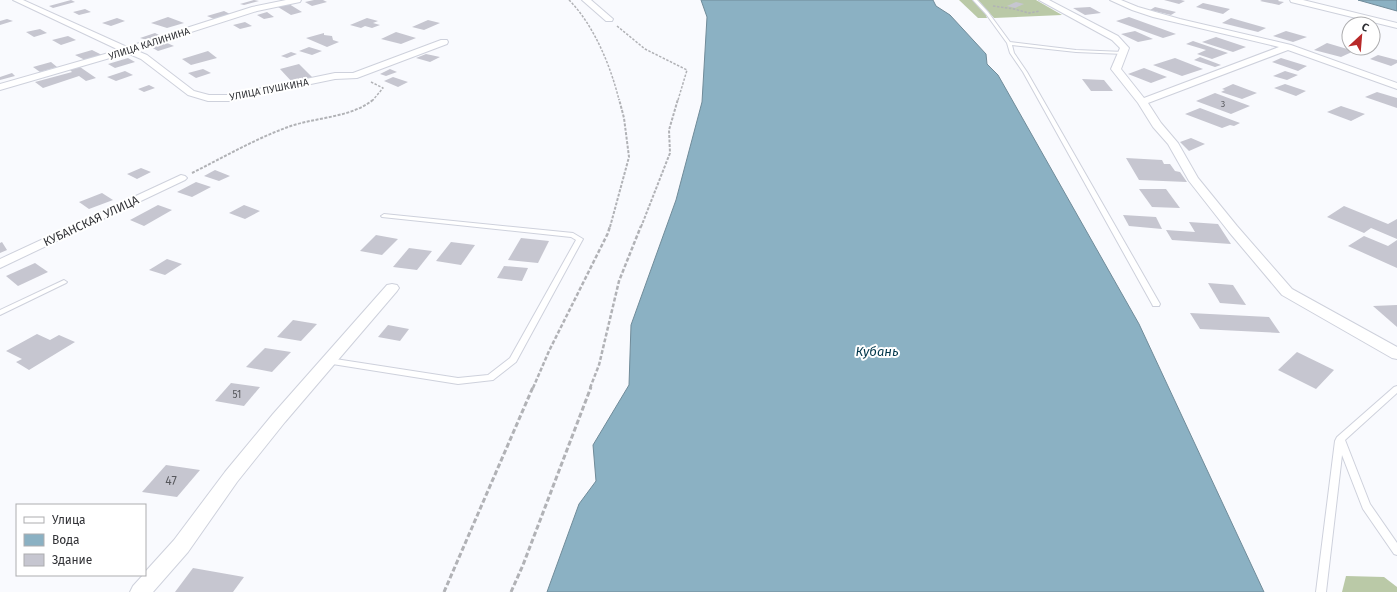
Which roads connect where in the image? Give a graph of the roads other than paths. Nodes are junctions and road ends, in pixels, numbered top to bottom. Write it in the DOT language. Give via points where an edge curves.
graph roads {
  1 [pos="18,0"];
  2 [pos="297,0"];
  3 [pos="586,0"];
  4 [pos="975,0"];
  5 [pos="1114,0"];
  6 [pos="1294,0"];
  7 [pos="1041,4"];
  8 [pos="609,19"];
  9 [pos="1397,26"];
  10 [pos="444,42"];
  11 [pos="1009,43"];
  12 [pos="1287,47"];
  13 [pos="127,50"];
  14 [pos="1124,53"];
  15 [pos="1397,86"];
  16 [pos="0,87"];
  17 [pos="1142,102"];
  18 [pos="181,178"];
  19 [pos="384,216"];
  20 [pos="0,264"];
  21 [pos="64,282"];
  22 [pos="392,288"];
  23 [pos="1156,304"];
  24 [pos="0,313"];
  25 [pos="1397,354"];
  26 [pos="329,361"];
  27 [pos="1397,389"];
  28 [pos="1340,439"];
  29 [pos="1397,551"];
  30 [pos="140,592"];
  31 [pos="1320,592"];
  1 -- 13 [label="street, УЛИЦА ПУШКИНА"];
  2 -- 13 [label="street, УЛИЦА КАЛИНИНА" via="255,9"];
  3 -- 8 [label="street"];
  4 -- 11 [label="lane"];
  5 -- 12 [label="street" via="1136,10"];
  6 -- 9 [label="street"];
  7 -- 14 [label="street" via="1115,38 1125,48"];
  10 -- 13 [label="street, УЛИЦА ПУШКИНА" via="354,76 335,76 229,98 208,98 191,93 144,57"];
  11 -- 14 [label="lane" via="1076,51"];
  11 -- 23 [label="lane" via="1012,53"];
  12 -- 15 [label="street"];
  12 -- 17 [label="street"];
  13 -- 16 [label="street, УЛИЦА КАЛИНИНА"];
  14 -- 17 [label="street" via="1116,69"];
  17 -- 25 [label="street" via="1173,143 1194,179 1287,292"];
  18 -- 20 [label="street, КУБАНСКАЯ УЛИЦА"];
  19 -- 26 [label="lane" via="573,235 580,239 513,360 490,378 458,381"];
  21 -- 24 [label="lane"];
  22 -- 26 [label="street"];
  26 -- 30 [label="street" via="231,476 180,546"];
  27 -- 28 [label="lane"];
  28 -- 29 [label="lane" via="1366,506"];
  28 -- 31 [label="lane"];
}
